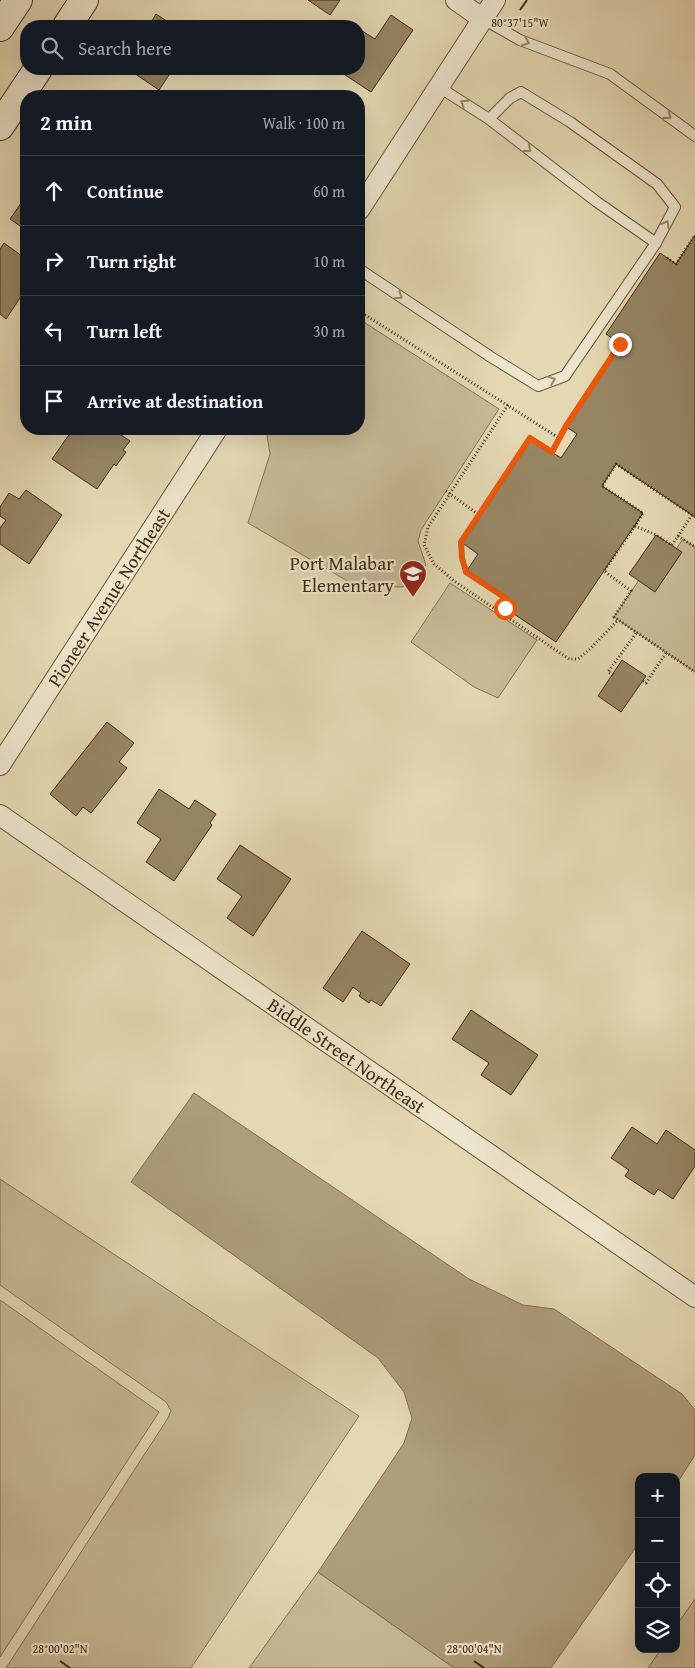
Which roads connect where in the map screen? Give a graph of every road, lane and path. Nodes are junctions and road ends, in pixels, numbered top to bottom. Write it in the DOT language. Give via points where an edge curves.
graph roads {
  1 [pos="18,0"];
  2 [pos="84,0"];
  3 [pos="456,0"];
  4 [pos="495,0"];
  5 [pos="483,19"];
  6 [pos="71,20"];
  7 [pos="0,27"];
  8 [pos="34,75"];
  9 [pos="439,86"];
  10 [pos="24,90"];
  11 [pos="20,96"];
  12 [pos="489,119"];
  13 [pos="0,126"];
  14 [pos="695,136"];
  15 [pos="365,201"];
  16 [pos="695,235"];
  17 [pos="656,243"];
  18 [pos="660,253"];
  19 [pos="365,273"];
  20 [pos="365,315"];
  21 [pos="606,334"];
  22 [pos="508,405"];
  23 [pos="213,435"];
  24 [pos="559,438"];
  25 [pos="476,445"];
  26 [pos="480,448"];
  27 [pos="446,491"];
  28 [pos="450,494"];
  29 [pos="479,515"];
  30 [pos="694,516"];
  31 [pos="634,526"];
  32 [pos="678,536"];
  33 [pos="695,547"];
  34 [pos="502,614"];
  35 [pos="618,620"];
  36 [pos="636,632"];
  37 [pos="666,653"];
  38 [pos="695,672"];
  39 [pos="612,675"];
  40 [pos="643,680"];
  41 [pos="0,764"];
  42 [pos="0,815"];
  43 [pos="695,1297"];
  1 -- 7 [label="main road"];
  2 -- 6 [label="main road"];
  3 -- 5 [label="street"];
  4 -- 5 [label="street"];
  5 -- 9 [label="street"];
  5 -- 14 [label="lane, one-way" via="520,40 610,74"];
  8 -- 10 [label="main road"];
  12 -- 9 [label="lane, one-way"];
  9 -- 15 [label="street"];
  11 -- 13 [label="main road"];
  12 -- 17 [label="lane, one-way"];
  17 -- 12 [label="lane, one-way" via="675,208 658,184 521,92 510,98"];
  16 -- 18 [label="path" via="676,264"];
  19 -- 17 [label="lane, one-way" via="538,386 565,376"];
  20 -- 22 [label="path"];
  21 -- 24 [label="path" via="620,344"];
  22 -- 24 [label="path"];
  22 -- 26 [label="path"];
  23 -- 41 [label="street, Pioneer Avenue Northeast"];
  24 -- 29 [label="path" via="552,452 530,438"];
  25 -- 26 [label="path"];
  26 -- 28 [label="path"];
  27 -- 28 [label="path"];
  28 -- 29 [label="path"];
  28 -- 34 [label="path" via="428,527 424,545 434,564"];
  29 -- 34 [label="path" via="461,542 462,558 466,572 510,601"];
  30 -- 31 [label="path" via="616,464 602,486 643,513"];
  30 -- 32 [label="path"];
  31 -- 32 [label="path" via="656,534 672,545"];
  31 -- 35 [label="path" via="604,571 631,591 614,617"];
  32 -- 33 [label="path"];
  34 -- 35 [label="path" via="569,659 578,659"];
  35 -- 36 [label="path"];
  36 -- 37 [label="path"];
  36 -- 39 [label="path" via="608,672"];
  37 -- 38 [label="path"];
  37 -- 40 [label="path" via="646,683"];
  42 -- 43 [label="street, Biddle Street Northeast"];
}
